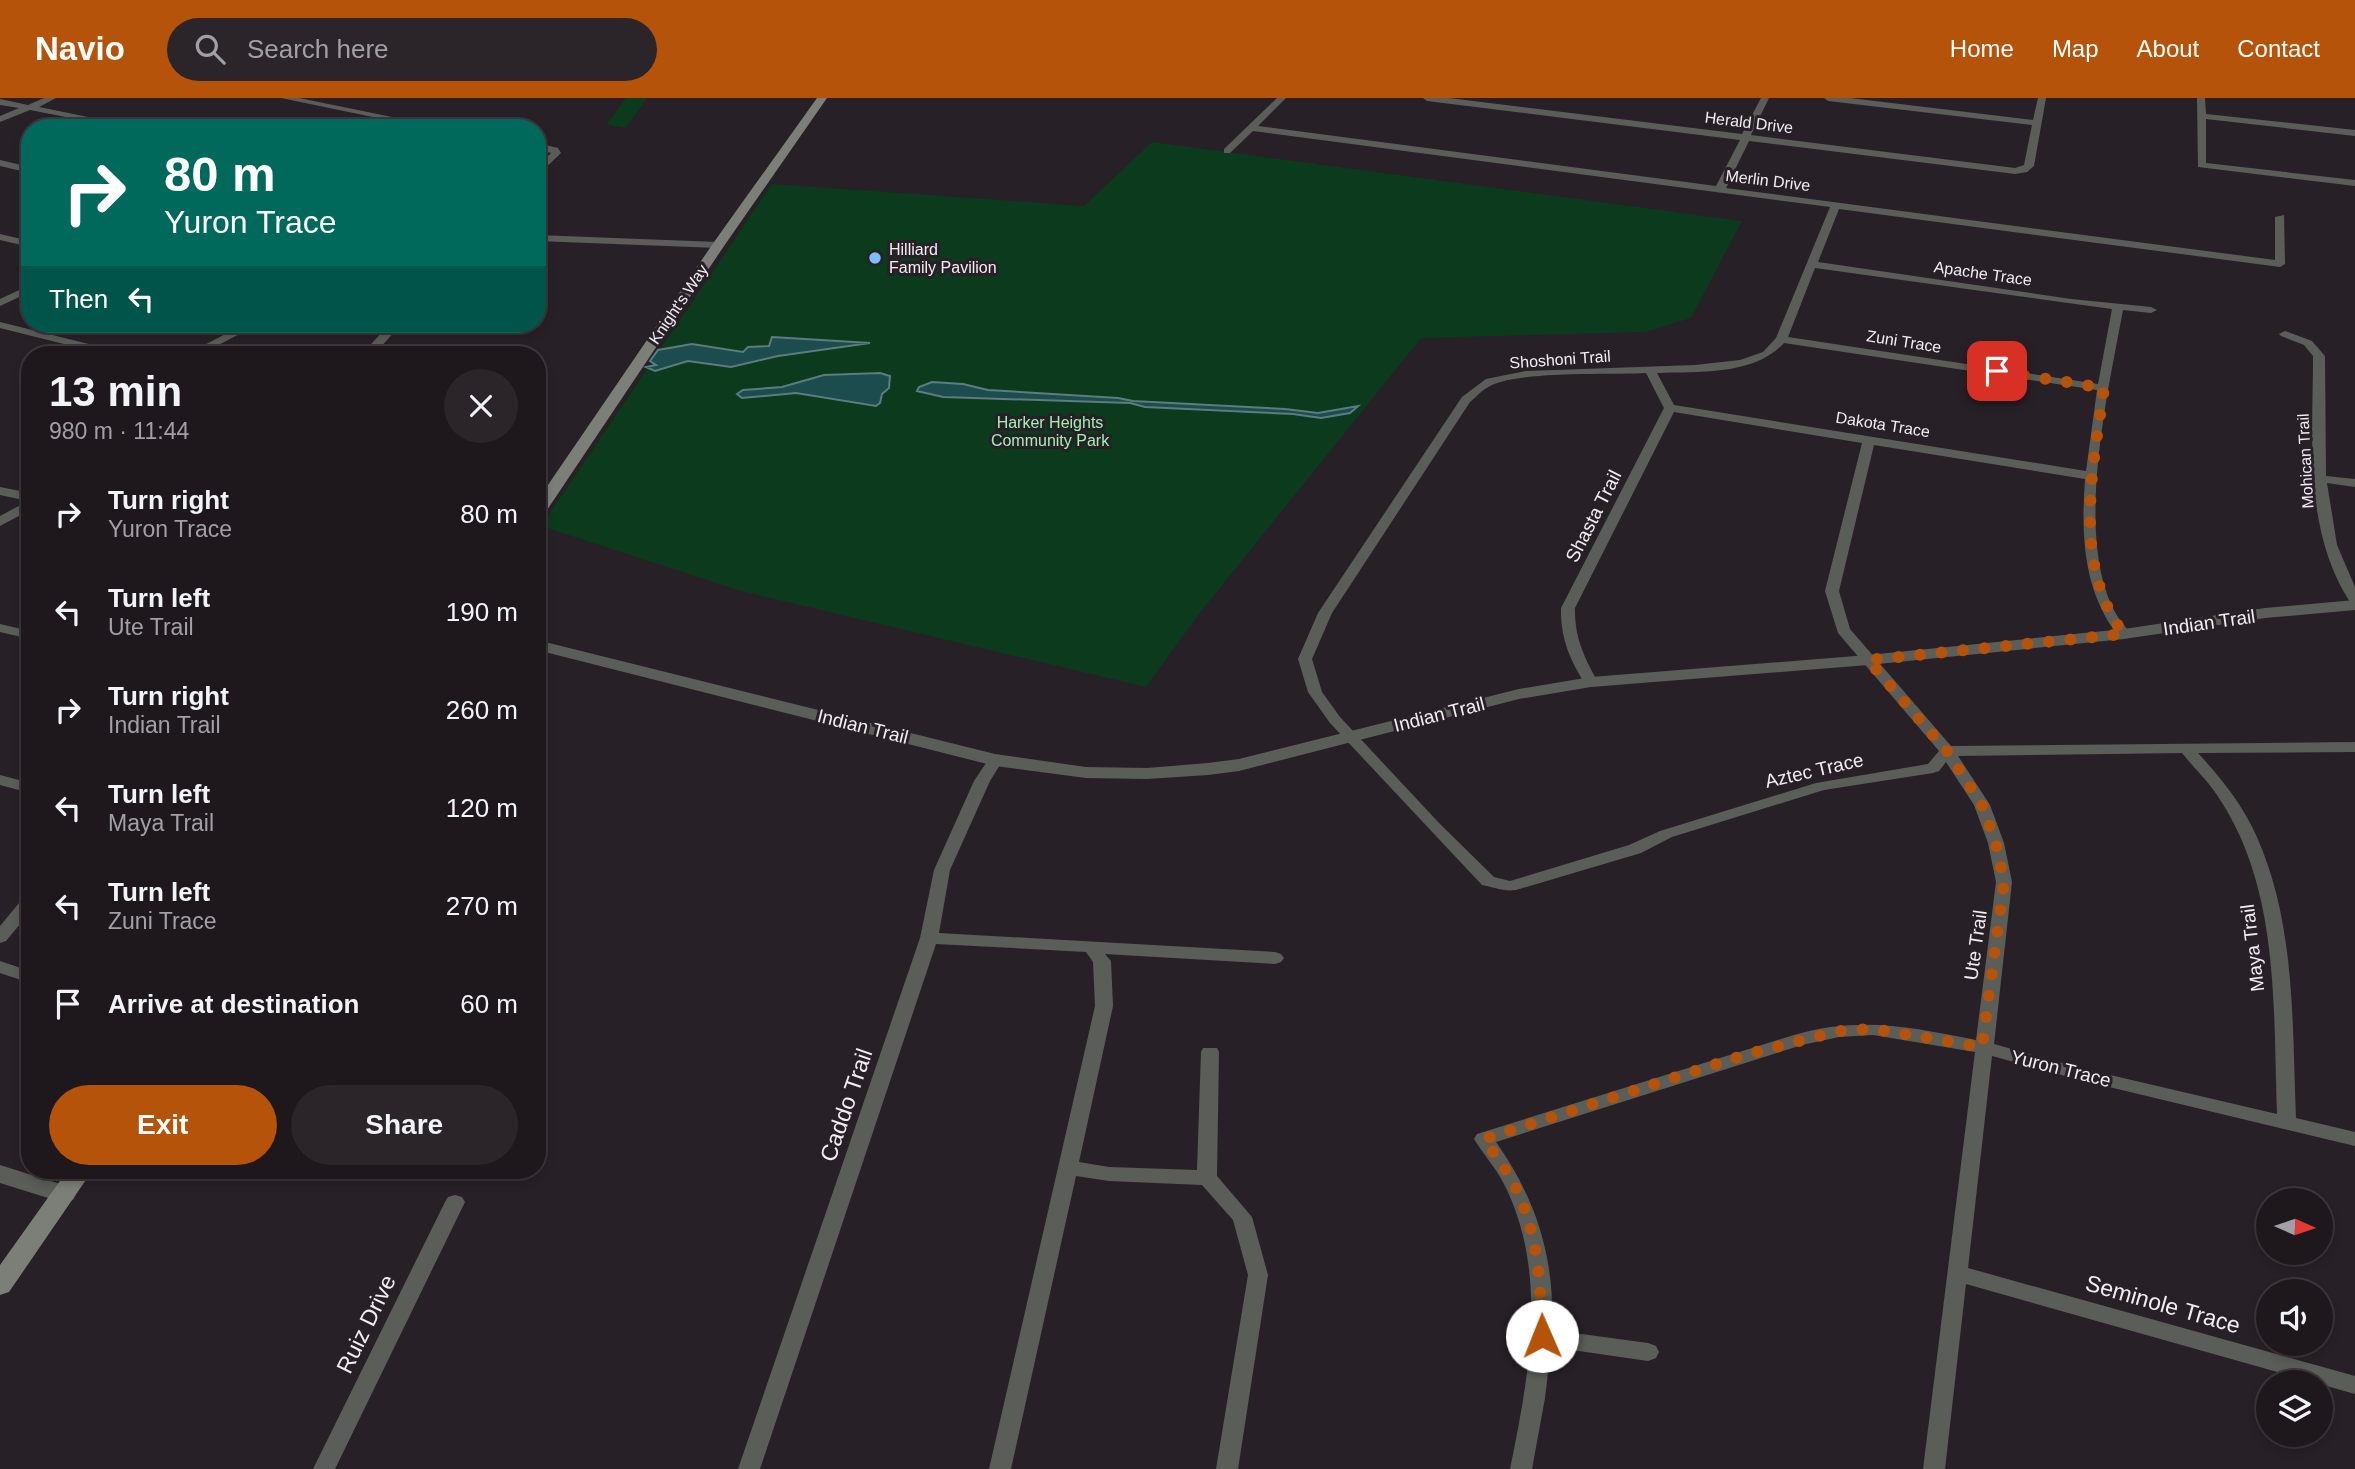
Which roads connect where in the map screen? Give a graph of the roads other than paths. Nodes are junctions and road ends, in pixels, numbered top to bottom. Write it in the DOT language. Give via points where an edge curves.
graph roads {
  1 [pos="52,98"];
  2 [pos="285,98"];
  3 [pos="822,98"];
  4 [pos="1282,98"];
  5 [pos="1427,98"];
  6 [pos="1765,98"];
  7 [pos="1828,98"];
  8 [pos="2042,98"];
  9 [pos="2200,98"];
  10 [pos="0,102"];
  11 [pos="31,106"];
  12 [pos="2201,116"];
  13 [pos="0,119"];
  14 [pos="94,119"];
  15 [pos="395,119"];
  16 [pos="2037,123"];
  17 [pos="1252,128"];
  18 [pos="2355,133"];
  19 [pos="1745,137"];
  20 [pos="546,148"];
  21 [pos="1227,152"];
  22 [pos="0,163"];
  23 [pos="546,164"];
  24 [pos="21,168"];
  25 [pos="2355,183"];
  26 [pos="1720,189"];
  27 [pos="1836,204"];
  28 [pos="2280,217"];
  29 [pos="0,237"];
  30 [pos="546,238"];
  31 [pos="21,242"];
  32 [pos="718,245"];
  33 [pos="1811,264"];
  34 [pos="21,292"];
  35 [pos="0,303"];
  36 [pos="2118,307"];
  37 [pos="2151,310"];
  38 [pos="0,325"];
  39 [pos="21,330"];
  40 [pos="32,333"];
  41 [pos="235,333"];
  42 [pos="388,333"];
  43 [pos="2286,334"];
  44 [pos="1781,338"];
  45 [pos="85,346"];
  46 [pos="209,346"];
  47 [pos="375,346"];
  48 [pos="1650,370"];
  49 [pos="2104,388"];
  50 [pos="1670,408"];
  51 [pos="1869,440"];
  52 [pos="2092,476"];
  53 [pos="2321,479"];
  54 [pos="2355,483"];
  55 [pos="0,491"];
  56 [pos="21,495"];
  57 [pos="546,500"];
  58 [pos="21,509"];
  59 [pos="0,522"];
  60 [pos="2355,599"];
  61 [pos="2355,605"];
  62 [pos="0,628"];
  63 [pos="21,633"];
  64 [pos="2124,634"];
  65 [pos="546,647"];
  66 [pos="1868,660"];
  67 [pos="1591,682"];
  68 [pos="1352,736"];
  69 [pos="2355,747"];
  70 [pos="2187,750"];
  71 [pos="1947,751"];
  72 [pos="995,760"];
  73 [pos="0,780"];
  74 [pos="21,786"];
  75 [pos="21,912"];
  76 [pos="0,937"];
  77 [pos="929,938"];
  78 [pos="1091,947"];
  79 [pos="1275,958"];
  80 [pos="0,968"];
  81 [pos="21,974"];
  82 [pos="1982,1047"];
  83 [pos="1210,1052"];
  84 [pos="2287,1121"];
  85 [pos="2355,1139"];
  86 [pos="1069,1168"];
  87 [pos="0,1174"];
  88 [pos="1207,1178"];
  89 [pos="74,1179"];
  90 [pos="64,1194"];
  91 [pos="455,1202"];
  92 [pos="1957,1273"];
  93 [pos="0,1285"];
  94 [pos="1542,1336"];
  95 [pos="1648,1352"];
  96 [pos="2355,1385"];
  97 [pos="324,1469"];
  98 [pos="749,1469"];
  99 [pos="1000,1469"];
  100 [pos="1227,1469"];
  101 [pos="1521,1469"];
  102 [pos="1934,1469"];
  1 -- 11 [label="street"];
  2 -- 15 [label="street"];
  3 -- 32 [label="main road, Knight's Way"];
  4 -- 17 [label="street"];
  5 -- 19 [label="street, Herald Drive"];
  6 -- 19 [label="street"];
  7 -- 16 [label="street"];
  8 -- 16 [label="street"];
  9 -- 12 [label="street"];
  10 -- 11 [label="street"];
  11 -- 13 [label="street"];
  11 -- 14 [label="street"];
  12 -- 18 [label="street"];
  12 -- 25 [label="street" via="2202,165"];
  16 -- 19 [label="street, Herald Drive" via="2029,166 2024,170"];
  17 -- 21 [label="street"];
  17 -- 26 [label="street, Merlin Drive"];
  19 -- 26 [label="street"];
  20 -- 23 [label="street" via="556,153"];
  22 -- 24 [label="street"];
  26 -- 27 [label="street, Merlin Drive"];
  27 -- 28 [label="street, Merlin Drive" via="2280,264"];
  27 -- 33 [label="street"];
  29 -- 31 [label="street"];
  30 -- 32 [label="street"];
  32 -- 57 [label="main road, Knight's Way"];
  33 -- 36 [label="street, Apache Trace"];
  33 -- 44 [label="street"];
  34 -- 35 [label="street"];
  36 -- 37 [label="street, Apache Trace"];
  36 -- 49 [label="street"];
  38 -- 39 [label="street"];
  40 -- 45 [label="street"];
  41 -- 46 [label="street"];
  42 -- 47 [label="street"];
  43 -- 53 [label="street, Mohican Trail" via="2308,343 2319,356"];
  44 -- 48 [label="street, Shoshoni Trail" via="1766,354 1742,363"];
  44 -- 49 [label="street, Zuni Trace"];
  48 -- 50 [label="street"];
  48 -- 68 [label="street, Shoshoni Trail" via="1505,377 1477,389 1466,400 1310,642 1305,659 1315,692"];
  49 -- 52 [label="street"];
  50 -- 51 [label="street, Dakota Trace"];
  50 -- 67 [label="street, Shasta Trail" via="1568,608 1569,642"];
  51 -- 52 [label="street, Dakota Trace"];
  51 -- 66 [label="street, Ute Trail" via="1832,591 1843,630"];
  52 -- 64 [label="street" via="2091,544 2098,581 2106,609"];
  53 -- 54 [label="street"];
  53 -- 60 [label="street, Mohican Trail" via="2328,535"];
  55 -- 56 [label="street"];
  58 -- 59 [label="street"];
  61 -- 64 [label="street, Indian Trail"];
  62 -- 63 [label="street"];
  64 -- 66 [label="street, Indian Trail"];
  65 -- 72 [label="street, Indian Trail"];
  66 -- 67 [label="street, Indian Trail"];
  66 -- 71 [label="street, Ute Trail"];
  67 -- 68 [label="street, Indian Trail" via="1519,694"];
  68 -- 71 [label="street, Aztec Trace" via="1488,881 1510,886 1822,786 1933,768"];
  68 -- 72 [label="street, Indian Trail" via="1239,765 1151,775 1079,774"];
  69 -- 70 [label="street"];
  70 -- 71 [label="street"];
  70 -- 84 [label="street, Maya Trail" via="2229,801 2245,829 2271,905"];
  71 -- 82 [label="street, Ute Trail" via="1982,805 2004,882"];
  72 -- 77 [label="street, Caddo Trail" via="942,870"];
  73 -- 74 [label="street"];
  75 -- 76 [label="street"];
  77 -- 78 [label="street"];
  77 -- 98 [label="street, Caddo Trail"];
  78 -- 79 [label="street"];
  78 -- 86 [label="street" via="1102,961 1104,1006"];
  80 -- 81 [label="street"];
  82 -- 84 [label="street, Yuron Trace"];
  82 -- 92 [label="street, Ute Trail"];
  82 -- 94 [label="street, Yuron Trace" via="1873,1029 1839,1031 1748,1054 1484,1139 1513,1183 1526,1214 1541,1279"];
  83 -- 88 [label="street"];
  84 -- 85 [label="street, Yuron Trace"];
  86 -- 88 [label="street"];
  86 -- 99 [label="street"];
  87 -- 90 [label="street"];
  88 -- 100 [label="street" via="1242,1217 1258,1275"];
  89 -- 90 [label="main road"];
  90 -- 93 [label="main road"];
  91 -- 97 [label="street, Ruiz Drive"];
  92 -- 96 [label="street, Seminole Trace"];
  92 -- 102 [label="street, Ute Trail"];
  94 -- 95 [label="street"];
  94 -- 101 [label="street"];
}
